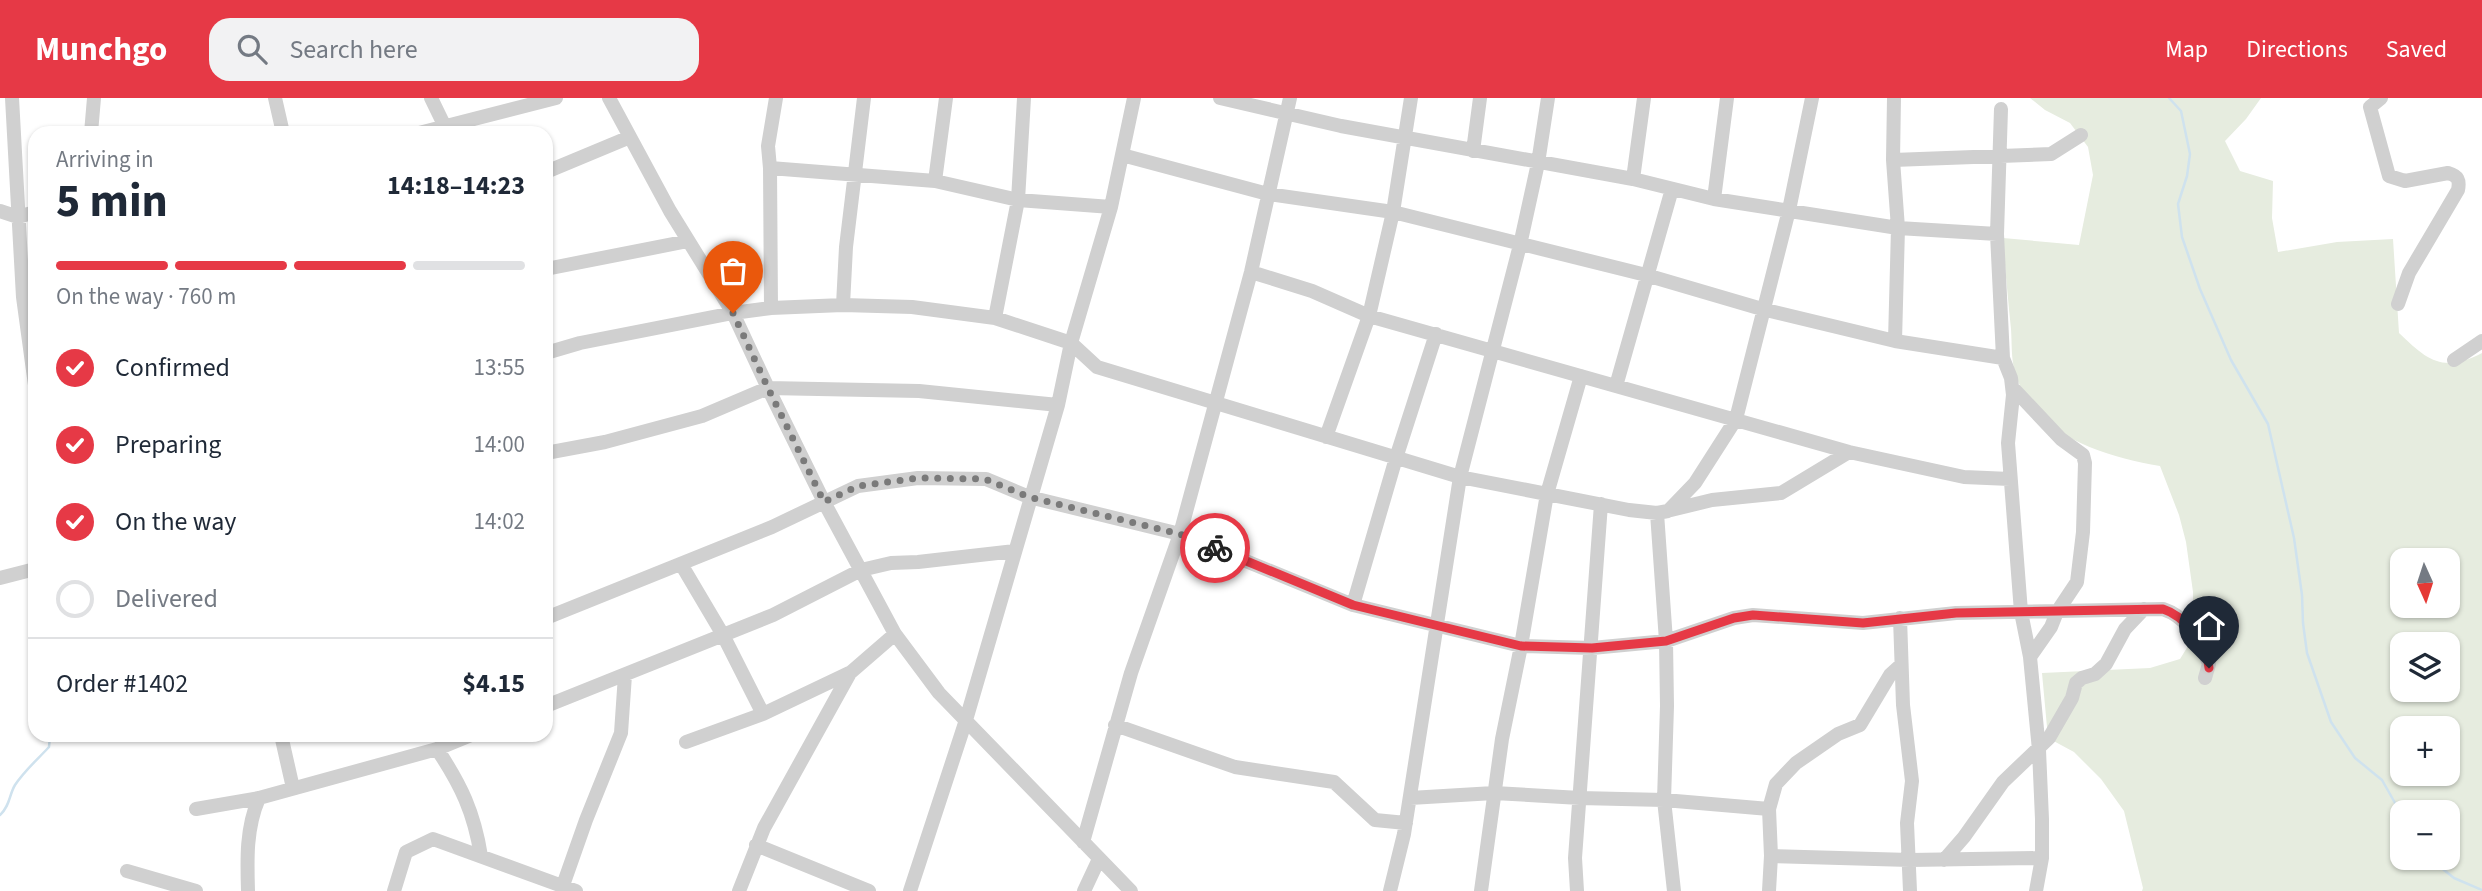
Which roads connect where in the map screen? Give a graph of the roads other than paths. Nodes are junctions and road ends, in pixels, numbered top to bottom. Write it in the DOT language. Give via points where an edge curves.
graph roads {
  1 [pos="12,98"];
  2 [pos="94,98"];
  3 [pos="275,98"];
  4 [pos="431,98"];
  5 [pos="556,98"];
  6 [pos="608,98"];
  7 [pos="776,98"];
  8 [pos="864,98"];
  9 [pos="946,98"];
  10 [pos="1024,98"];
  11 [pos="1134,98"];
  12 [pos="1221,98"];
  13 [pos="1290,98"];
  14 [pos="1411,98"];
  15 [pos="1480,98"];
  16 [pos="1548,98"];
  17 [pos="1644,98"];
  18 [pos="1727,98"];
  19 [pos="1812,98"];
  20 [pos="1894,98"];
  21 [pos="2370,101"];
  22 [pos="2001,109"];
  23 [pos="1288,113"];
  24 [pos="92,126"];
  25 [pos="281,126"];
  26 [pos="445,126"];
  27 [pos="461,126"];
  28 [pos="2081,135"];
  29 [pos="630,137"];
  30 [pos="1405,138"];
  31 [pos="1473,151"];
  32 [pos="1122,155"];
  33 [pos="1998,155"];
  34 [pos="1893,160"];
  35 [pos="1538,163"];
  36 [pos="770,168"];
  37 [pos="553,169"];
  38 [pos="856,176"];
  39 [pos="1633,179"];
  40 [pos="935,181"];
  41 [pos="1672,189"];
  42 [pos="1268,194"];
  43 [pos="1714,199"];
  44 [pos="1018,200"];
  45 [pos="1111,207"];
  46 [pos="1789,210"];
  47 [pos="0,211"];
  48 [pos="1393,212"];
  49 [pos="28,214"];
  50 [pos="18,217"];
  51 [pos="1898,228"];
  52 [pos="1997,234"];
  53 [pos="688,241"];
  54 [pos="1520,245"];
  55 [pos="553,268"];
  56 [pos="1251,272"];
  57 [pos="1646,275"];
  58 [pos="2398,304"];
  59 [pos="843,305"];
  60 [pos="771,308"];
  61 [pos="1762,309"];
  62 [pos="733,313"];
  63 [pos="1369,316"];
  64 [pos="995,318"];
  65 [pos="28,334"];
  66 [pos="1436,334"];
  67 [pos="1895,341"];
  68 [pos="2482,341"];
  69 [pos="1071,343"];
  70 [pos="1491,350"];
  71 [pos="553,351"];
  72 [pos="2003,358"];
  73 [pos="2454,360"];
  74 [pos="1581,376"];
  75 [pos="1616,386"];
  76 [pos="2012,387"];
  77 [pos="768,388"];
  78 [pos="1215,403"];
  79 [pos="1058,405"];
  80 [pos="1736,419"];
  81 [pos="1326,437"];
  82 [pos="553,452"];
  83 [pos="1849,452"];
  84 [pos="1396,458"];
  85 [pos="1460,478"];
  86 [pos="2010,479"];
  87 [pos="1547,494"];
  88 [pos="1029,497"];
  89 [pos="824,502"];
  90 [pos="1601,504"];
  91 [pos="1662,512"];
  92 [pos="1180,534"];
  93 [pos="1015,551"];
  94 [pos="681,564"];
  95 [pos="861,570"];
  96 [pos="28,571"];
  97 [pos="0,578"];
  98 [pos="1353,605"];
  99 [pos="2144,609"];
  100 [pos="2021,612"];
  101 [pos="2057,612"];
  102 [pos="553,615"];
  103 [pos="1900,618"];
  104 [pos="1438,626"];
  105 [pos="895,634"];
  106 [pos="723,635"];
  107 [pos="1666,641"];
  108 [pos="1521,646"];
  109 [pos="1592,648"];
  110 [pos="2030,657"];
  111 [pos="1900,664"];
  112 [pos="850,673"];
  113 [pos="625,675"];
  114 [pos="2205,678"];
  115 [pos="553,703"];
  116 [pos="763,714"];
  117 [pos="966,720"];
  118 [pos="1115,725"];
  119 [pos="283,742"];
  120 [pos="454,742"];
  121 [pos="686,742"];
  122 [pos="437,749"];
  123 [pos="2039,750"];
  124 [pos="293,788"];
  125 [pos="1494,793"];
  126 [pos="259,798"];
  127 [pos="1410,798"];
  128 [pos="1580,798"];
  129 [pos="1664,800"];
  130 [pos="196,809"];
  131 [pos="1769,809"];
  132 [pos="1406,823"];
  133 [pos="1083,842"];
  134 [pos="757,845"];
  135 [pos="481,856"];
  136 [pos="1771,856"];
  137 [pos="2042,858"];
  138 [pos="1099,859"];
  139 [pos="1910,860"];
  140 [pos="1944,860"];
  141 [pos="127,871"];
  142 [pos="566,890"];
  143 [pos="196,891"];
  144 [pos="248,891"];
  145 [pos="394,891"];
  146 [pos="739,891"];
  147 [pos="869,891"];
  148 [pos="910,891"];
  149 [pos="1084,891"];
  150 [pos="1131,891"];
  151 [pos="1390,891"];
  152 [pos="1481,891"];
  153 [pos="1577,891"];
  154 [pos="1674,891"];
  155 [pos="1769,891"];
  156 [pos="1910,891"];
  157 [pos="2036,891"];
  1 -- 50 [label="street"];
  2 -- 24 [label="street"];
  3 -- 25 [label="street"];
  4 -- 26 [label="street"];
  5 -- 27 [label="street"];
  6 -- 29 [label="street"];
  7 -- 36 [label="street" via="768,146"];
  8 -- 38 [label="street"];
  9 -- 40 [label="street"];
  10 -- 44 [label="street"];
  11 -- 32 [label="street"];
  12 -- 23 [label="street"];
  13 -- 23 [label="street"];
  14 -- 30 [label="street"];
  15 -- 31 [label="street"];
  16 -- 35 [label="street"];
  17 -- 39 [label="street"];
  18 -- 43 [label="street"];
  19 -- 46 [label="street"];
  20 -- 34 [label="street"];
  21 -- 58 [label="street" via="2389,176 2405,181 2448,173 2459,181 2409,273"];
  22 -- 33 [label="street"];
  23 -- 30 [label="street"];
  23 -- 42 [label="street"];
  28 -- 33 [label="street" via="2051,153"];
  29 -- 37 [label="street"];
  29 -- 53 [label="street"];
  30 -- 31 [label="street"];
  30 -- 48 [label="street"];
  31 -- 35 [label="street"];
  32 -- 42 [label="street"];
  32 -- 45 [label="street"];
  33 -- 34 [label="street"];
  33 -- 52 [label="street"];
  34 -- 51 [label="street"];
  35 -- 39 [label="street"];
  35 -- 54 [label="street"];
  36 -- 38 [label="street"];
  36 -- 60 [label="street"];
  38 -- 40 [label="street"];
  38 -- 59 [label="street"];
  39 -- 41 [label="street"];
  40 -- 44 [label="street"];
  41 -- 43 [label="street"];
  41 -- 57 [label="street"];
  42 -- 48 [label="street"];
  42 -- 56 [label="street"];
  43 -- 46 [label="street"];
  44 -- 45 [label="street"];
  44 -- 64 [label="street"];
  45 -- 69 [label="street"];
  46 -- 51 [label="street"];
  46 -- 61 [label="street"];
  47 -- 50 [label="street"];
  48 -- 54 [label="street"];
  48 -- 63 [label="street"];
  49 -- 50 [label="street"];
  50 -- 65 [label="street"];
  51 -- 52 [label="street"];
  51 -- 67 [label="street"];
  52 -- 72 [label="street"];
  53 -- 55 [label="street"];
  53 -- 62 [label="street"];
  54 -- 57 [label="street"];
  54 -- 70 [label="street"];
  56 -- 63 [label="street"];
  56 -- 78 [label="street"];
  57 -- 61 [label="street"];
  57 -- 75 [label="street"];
  59 -- 60 [label="street"];
  59 -- 64 [label="street" via="912,307"];
  60 -- 62 [label="street"];
  61 -- 67 [label="street"];
  61 -- 80 [label="street"];
  62 -- 71 [label="street"];
  62 -- 77 [label="street"];
  63 -- 66 [label="street"];
  63 -- 81 [label="street"];
  64 -- 69 [label="street"];
  66 -- 70 [label="street"];
  66 -- 84 [label="street"];
  67 -- 72 [label="street"];
  68 -- 73 [label="street"];
  69 -- 78 [label="street" via="1097,367"];
  69 -- 79 [label="street"];
  70 -- 74 [label="street"];
  70 -- 85 [label="street"];
  72 -- 76 [label="street"];
  74 -- 75 [label="street"];
  74 -- 87 [label="street"];
  75 -- 80 [label="street"];
  76 -- 86 [label="street"];
  76 -- 101 [label="street" via="2083,455 2085,463 2080,572"];
  77 -- 79 [label="street" via="919,391"];
  77 -- 82 [label="street" via="702,416 605,443"];
  77 -- 89 [label="street"];
  78 -- 81 [label="street"];
  78 -- 92 [label="street"];
  79 -- 88 [label="street"];
  80 -- 83 [label="street"];
  80 -- 91 [label="street" via="1695,483"];
  81 -- 84 [label="street"];
  83 -- 86 [label="street" via="1964,477"];
  83 -- 91 [label="street" via="1781,493 1712,500"];
  84 -- 85 [label="street"];
  84 -- 98 [label="street"];
  85 -- 87 [label="street"];
  85 -- 104 [label="street"];
  86 -- 100 [label="street"];
  87 -- 90 [label="street"];
  87 -- 108 [label="street"];
  88 -- 89 [label="street" via="985,479 918,478 858,486"];
  88 -- 92 [label="street"];
  88 -- 93 [label="street"];
  89 -- 94 [label="street"];
  89 -- 95 [label="street"];
  90 -- 91 [label="street"];
  90 -- 109 [label="street"];
  91 -- 107 [label="street"];
  92 -- 98 [label="street"];
  92 -- 118 [label="street"];
  93 -- 95 [label="street" via="891,562"];
  93 -- 117 [label="street"];
  94 -- 102 [label="street"];
  94 -- 106 [label="street"];
  95 -- 105 [label="street"];
  95 -- 106 [label="street"];
  96 -- 97 [label="street"];
  98 -- 104 [label="street"];
  99 -- 101 [label="street"];
  99 -- 114 [label="street" via="2174,613 2190,628 2209,664"];
  99 -- 123 [label="street" via="2125,629 2106,664 2076,683 2073,698"];
  100 -- 101 [label="street"];
  100 -- 103 [label="street"];
  100 -- 110 [label="street"];
  101 -- 110 [label="street"];
  103 -- 107 [label="street" via="1839,622 1753,615"];
  103 -- 111 [label="street"];
  104 -- 108 [label="street"];
  104 -- 127 [label="street"];
  105 -- 112 [label="street"];
  105 -- 117 [label="street" via="939,693"];
  106 -- 113 [label="street"];
  106 -- 116 [label="street"];
  107 -- 109 [label="street"];
  107 -- 129 [label="street"];
  108 -- 109 [label="street"];
  108 -- 125 [label="street"];
  109 -- 128 [label="street"];
  110 -- 123 [label="street"];
  111 -- 131 [label="street" via="1860,725 1796,763 1776,784"];
  111 -- 139 [label="street" via="1912,781 1907,823"];
  112 -- 116 [label="street"];
  112 -- 134 [label="street"];
  113 -- 115 [label="street"];
  113 -- 142 [label="street" via="621,733"];
  116 -- 121 [label="street"];
  117 -- 133 [label="street"];
  117 -- 148 [label="street"];
  118 -- 132 [label="street" via="1235,767 1334,782 1375,820"];
  118 -- 133 [label="street"];
  119 -- 124 [label="street"];
  120 -- 122 [label="street"];
  122 -- 124 [label="street"];
  122 -- 135 [label="street" via="468,803"];
  123 -- 137 [label="street"];
  123 -- 140 [label="street" via="2003,782"];
  124 -- 126 [label="street"];
  125 -- 127 [label="street"];
  125 -- 128 [label="street"];
  125 -- 152 [label="street"];
  126 -- 130 [label="street"];
  126 -- 144 [label="street" via="248,837"];
  127 -- 132 [label="street"];
  128 -- 129 [label="street"];
  128 -- 153 [label="street"];
  129 -- 131 [label="street"];
  129 -- 154 [label="street"];
  131 -- 136 [label="street"];
  132 -- 151 [label="street"];
  133 -- 138 [label="street"];
  134 -- 146 [label="street"];
  134 -- 147 [label="street"];
  135 -- 142 [label="street"];
  135 -- 145 [label="street" via="433,839 406,852"];
  136 -- 139 [label="street"];
  136 -- 155 [label="street"];
  137 -- 140 [label="street"];
  137 -- 157 [label="street"];
  138 -- 149 [label="street"];
  138 -- 150 [label="street"];
  139 -- 140 [label="street"];
  139 -- 156 [label="street"];
  141 -- 143 [label="street"];
}
